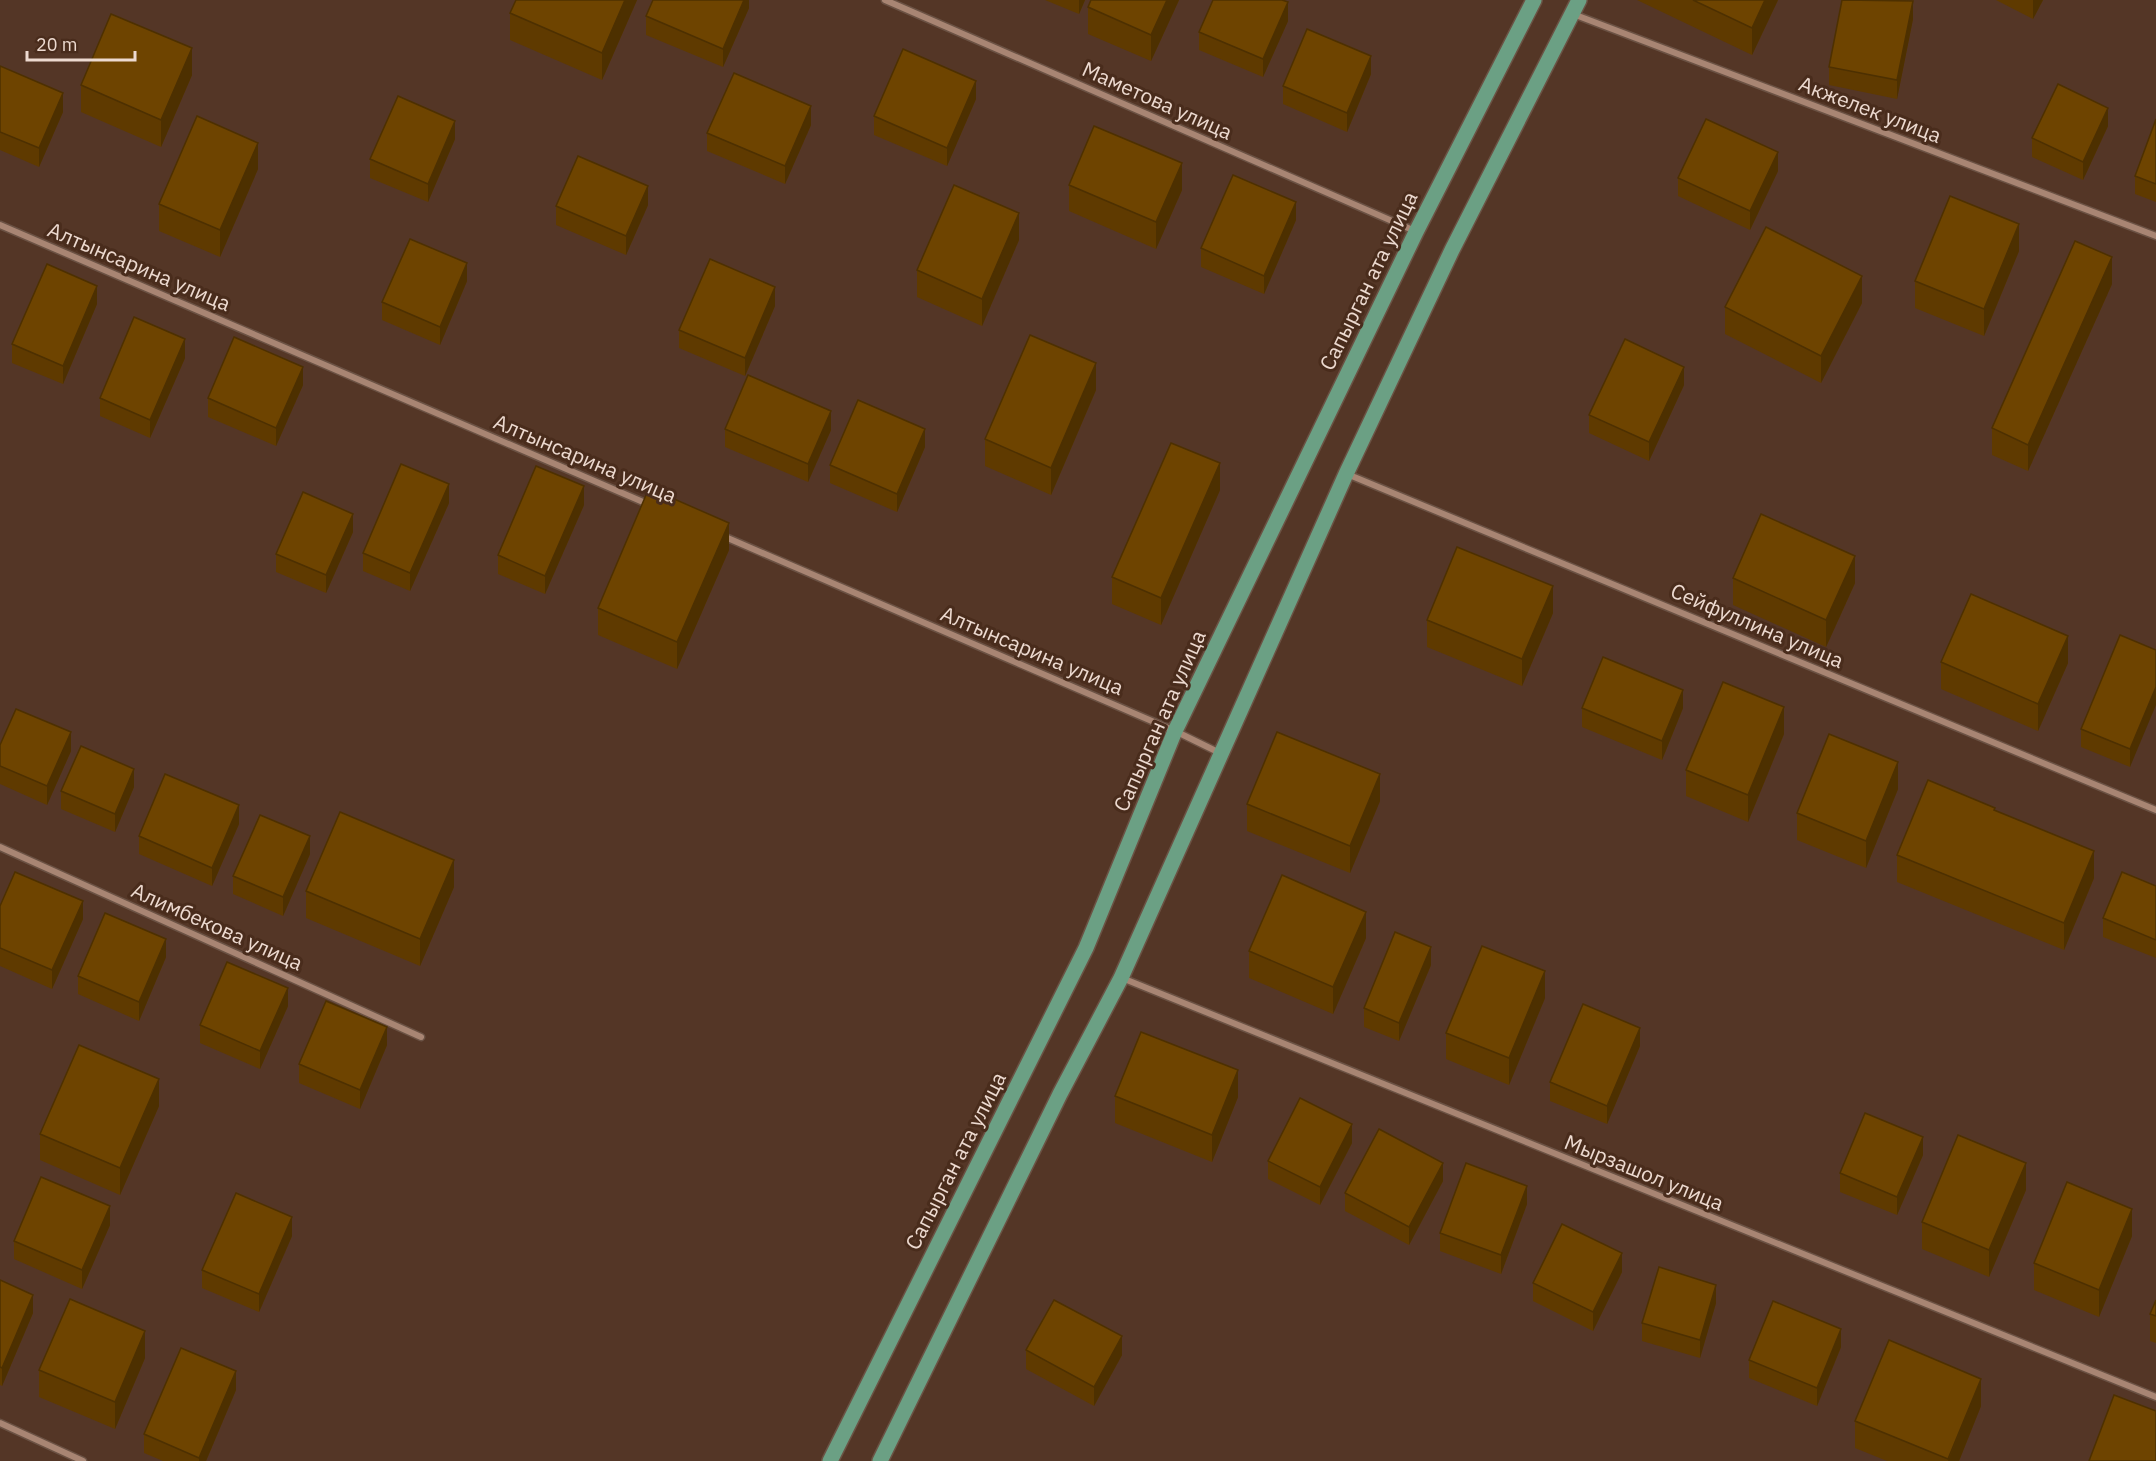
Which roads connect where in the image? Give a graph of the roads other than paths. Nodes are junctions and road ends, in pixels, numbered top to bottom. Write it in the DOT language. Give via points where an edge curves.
graph roads {
  1 [pos="885,0"];
  2 [pos="1534,0"];
  3 [pos="1579,0"];
  4 [pos="1572,14"];
  5 [pos="0,225"];
  6 [pos="1416,231"];
  7 [pos="2156,236"];
  8 [pos="1346,474"];
  9 [pos="659,508"];
  10 [pos="714,532"];
  11 [pos="1175,731"];
  12 [pos="1222,754"];
  13 [pos="2156,810"];
  14 [pos="0,847"];
  15 [pos="1121,978"];
  16 [pos="421,1036"];
  17 [pos="2156,1397"];
  18 [pos="0,1424"];
  19 [pos="83,1461"];
  20 [pos="830,1461"];
  21 [pos="880,1461"];
  1 -- 6 [label="street, Маметова улица"];
  2 -- 6 [label="main road, Сапырган ата улица"];
  3 -- 4 [label="main road"];
  4 -- 7 [label="street, Акжелек улица"];
  4 -- 8 [label="main road" via="1452,250"];
  5 -- 9 [label="street, Алтынсарина улица"];
  6 -- 11 [label="main road, Сапырган ата улица"];
  8 -- 12 [label="main road"];
  8 -- 13 [label="street, Сейфуллина улица"];
  10 -- 11 [label="street, Алтынсарина улица"];
  11 -- 12 [label="street, Алтынсарина улица"];
  11 -- 20 [label="main road, Сапырган ата улица" via="1086,948"];
  12 -- 15 [label="main road"];
  14 -- 16 [label="street, Алимбекова улица"];
  15 -- 17 [label="street, Мырзашол улица"];
  15 -- 21 [label="main road"];
  18 -- 19 [label="street"];
}
